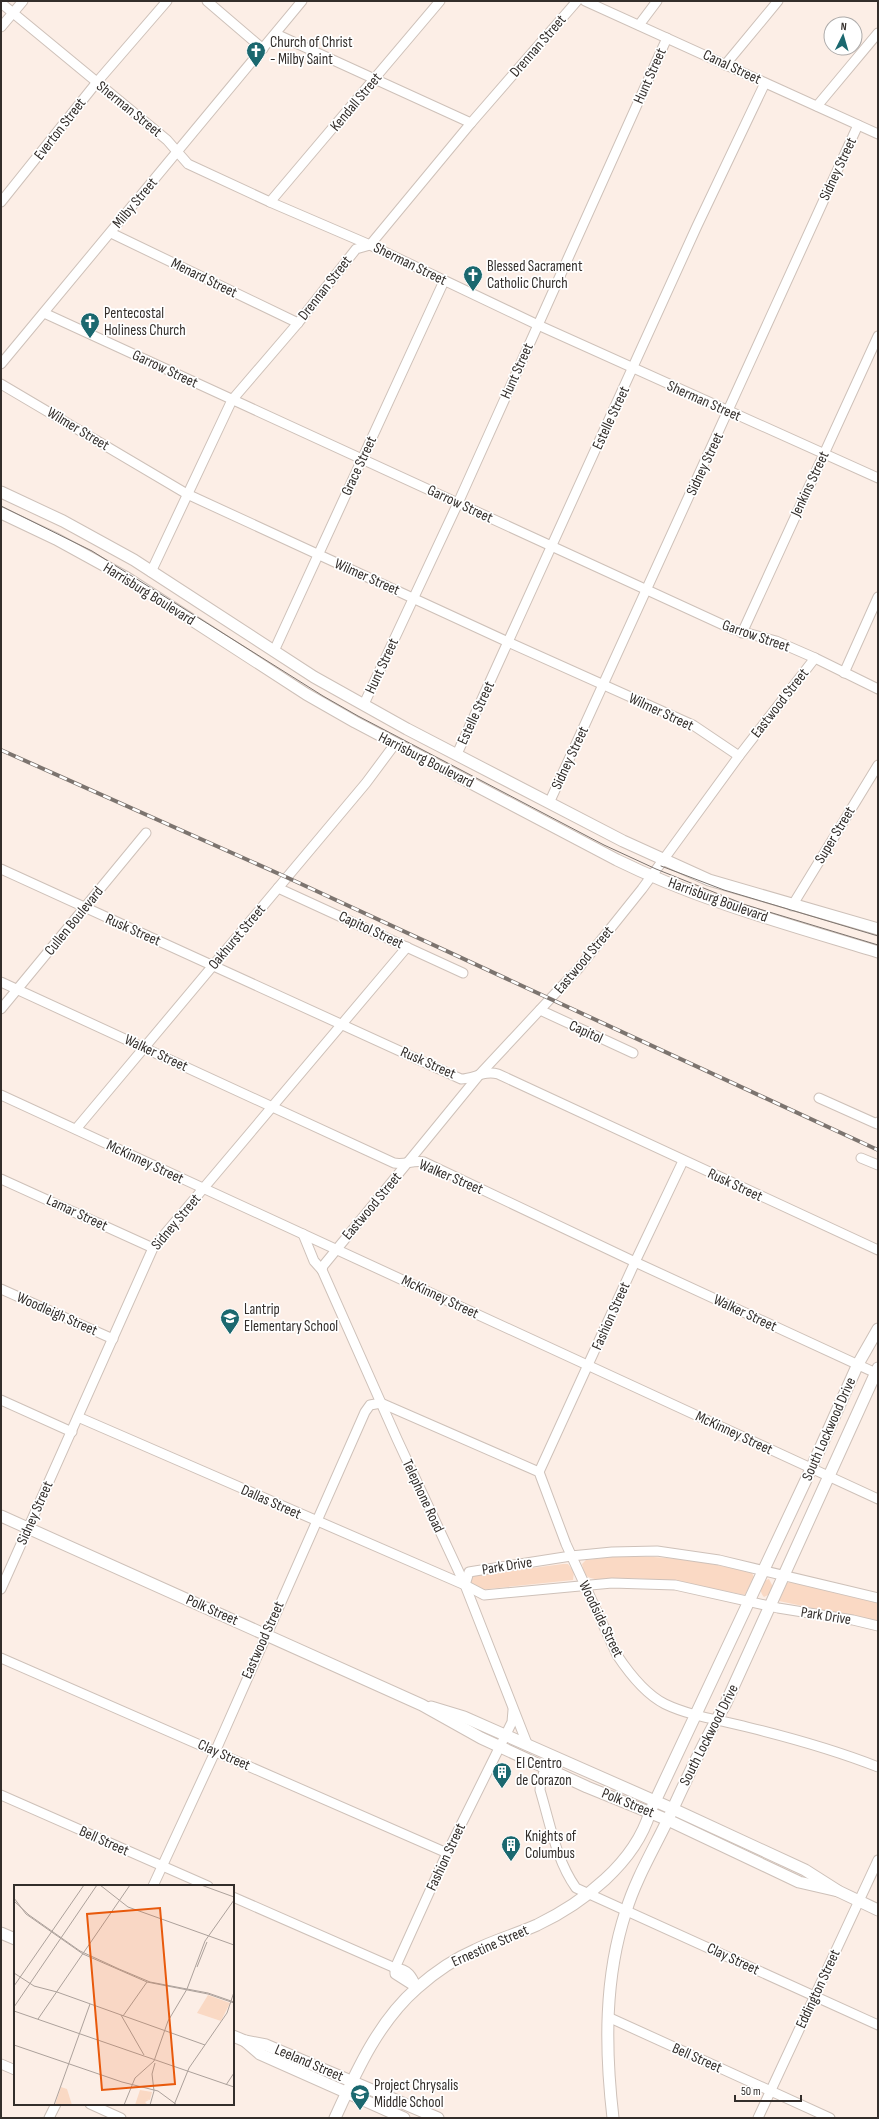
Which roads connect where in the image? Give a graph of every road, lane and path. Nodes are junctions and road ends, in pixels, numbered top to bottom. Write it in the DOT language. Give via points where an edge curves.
graph roads {
  1 [pos="23,1"];
  2 [pos="167,1"];
  3 [pos="207,1"];
  4 [pos="302,1"];
  5 [pos="440,1"];
  6 [pos="577,1"];
  7 [pos="585,1"];
  8 [pos="657,1"];
  9 [pos="778,1"];
  10 [pos="1,4"];
  11 [pos="13,13"];
  12 [pos="639,25"];
  13 [pos="1,27"];
  14 [pos="878,33"];
  15 [pos="276,34"];
  16 [pos="667,38"];
  17 [pos="266,45"];
  18 [pos="725,65"];
  19 [pos="375,79"];
  20 [pos="96,82"];
  21 [pos="765,83"];
  22 [pos="817,106"];
  23 [pos="471,123"];
  24 [pos="858,125"];
  25 [pos="878,134"];
  26 [pos="178,152"];
  27 [pos="1,202"];
  28 [pos="270,202"];
  29 [pos="110,232"];
  30 [pos="370,245"];
  31 [pos="444,281"];
  32 [pos="44,313"];
  33 [pos="298,323"];
  34 [pos="538,325"];
  35 [pos="878,336"];
  36 [pos="4,354"];
  37 [pos="1,364"];
  38 [pos="634,369"];
  39 [pos="1,384"];
  40 [pos="232,400"];
  41 [pos="728,412"];
  42 [pos="824,454"];
  43 [pos="362,459"];
  44 [pos="878,478"];
  45 [pos="1,492"];
  46 [pos="187,494"];
  47 [pos="458,503"];
  48 [pos="1,513"];
  49 [pos="552,546"];
  50 [pos="318,555"];
  51 [pos="151,572"];
  52 [pos="647,590"];
  53 [pos="878,597"];
  54 [pos="414,598"];
  55 [pos="742,633"];
  56 [pos="508,642"];
  57 [pos="274,651"];
  58 [pos="815,658"];
  59 [pos="844,673"];
  60 [pos="603,685"];
  61 [pos="878,689"];
  62 [pos="364,704"];
  63 [pos="396,744"];
  64 [pos="457,754"];
  65 [pos="739,756"];
  66 [pos="878,765"];
  67 [pos="550,801"];
  68 [pos="146,833"];
  69 [pos="663,860"];
  70 [pos="1,869"];
  71 [pos="651,876"];
  72 [pos="278,888"];
  73 [pos="792,906"];
  74 [pos="84,908"];
  75 [pos="877,927"];
  76 [pos="408,947"];
  77 [pos="878,952"];
  78 [pos="213,965"];
  79 [pos="463,973"];
  80 [pos="1,982"];
  81 [pos="17,989"];
  82 [pos="1,1009"];
  83 [pos="540,1010"];
  84 [pos="343,1024"];
  85 [pos="145,1048"];
  86 [pos="632,1053"];
  87 [pos="480,1074"];
  88 [pos="1,1096"];
  89 [pos="818,1098"];
  90 [pos="274,1106"];
  91 [pos="878,1122"];
  92 [pos="76,1130"];
  93 [pos="861,1158"];
  94 [pos="683,1161"];
  95 [pos="408,1163"];
  96 [pos="878,1165"];
  97 [pos="1,1179"];
  98 [pos="204,1189"];
  99 [pos="303,1234"];
  100 [pos="153,1248"];
  101 [pos="336,1249"];
  102 [pos="878,1250"];
  103 [pos="635,1262"];
  104 [pos="322,1270"];
  105 [pos="1,1289"];
  106 [pos="878,1329"];
  107 [pos="113,1339"];
  108 [pos="858,1364"];
  109 [pos="589,1366"];
  110 [pos="877,1372"];
  111 [pos="1,1400"];
  112 [pos="381,1403"];
  113 [pos="78,1417"];
  114 [pos="72,1432"];
  115 [pos="811,1468"];
  116 [pos="539,1472"];
  117 [pos="828,1476"];
  118 [pos="878,1500"];
  119 [pos="1,1516"];
  120 [pos="316,1521"];
  121 [pos="28,1528"];
  122 [pos="571,1556"];
  123 [pos="762,1570"];
  124 [pos="783,1575"];
  125 [pos="465,1585"];
  126 [pos="584,1585"];
  127 [pos="1,1589"];
  128 [pos="878,1598"];
  129 [pos="749,1601"];
  130 [pos="770,1606"];
  131 [pos="878,1626"];
  132 [pos="266,1634"];
  133 [pos="1,1658"];
  134 [pos="422,1705"];
  135 [pos="514,1709"];
  136 [pos="696,1714"];
  137 [pos="716,1719"];
  138 [pos="505,1735"];
  139 [pos="528,1746"];
  140 [pos="499,1747"];
  141 [pos="215,1752"];
  142 [pos="550,1756"];
  143 [pos="878,1767"];
  144 [pos="545,1768"];
  145 [pos="1,1795"];
  146 [pos="655,1802"];
  147 [pos="673,1808"];
  148 [pos="650,1812"];
  149 [pos="668,1820"];
  150 [pos="447,1853"];
  151 [pos="878,1860"];
  152 [pos="162,1866"];
  153 [pos="153,1885"];
  154 [pos="206,1885"];
  155 [pos="838,1892"];
  156 [pos="587,1894"];
  157 [pos="234,1897"];
  158 [pos="858,1901"];
  159 [pos="626,1910"];
  160 [pos="878,1910"];
  161 [pos="1,1933"];
  162 [pos="14,1939"];
  163 [pos="394,1968"];
  164 [pos="417,1988"];
  165 [pos="815,1997"];
  166 [pos="608,2018"];
  167 [pos="878,2025"];
  168 [pos="234,2036"];
  169 [pos="245,2041"];
  170 [pos="1,2064"];
  171 [pos="14,2070"];
  172 [pos="352,2081"];
  173 [pos="771,2090"];
  174 [pos="347,2093"];
  175 [pos="56,2105"];
  176 [pos="92,2105"];
  177 [pos="49,2118"];
  178 [pos="120,2118"];
  179 [pos="335,2118"];
  180 [pos="404,2118"];
  181 [pos="438,2118"];
  182 [pos="613,2118"];
  183 [pos="758,2118"];
  184 [pos="830,2118"];
  1 -- 11 [label="street"];
  2 -- 20 [label="street, Everton Street"];
  3 -- 17 [label="street"];
  4 -- 15 [label="street, Milby Street"];
  5 -- 19 [label="street, Kendall Street"];
  6 -- 23 [label="street, Drennan Street"];
  7 -- 12 [label="street, Canal Street"];
  8 -- 12 [label="street"];
  9 -- 18 [label="street"];
  10 -- 11 [label="street, Sherman Street"];
  11 -- 13 [label="street"];
  11 -- 20 [label="street, Sherman Street"];
  12 -- 16 [label="street, Canal Street"];
  14 -- 22 [label="street"];
  15 -- 17 [label="street, Milby Street"];
  15 -- 19 [label="street"];
  16 -- 18 [label="street, Canal Street"];
  16 -- 34 [label="street, Hunt Street"];
  17 -- 26 [label="street, Milby Street"];
  18 -- 21 [label="street, Canal Street"];
  19 -- 23 [label="street"];
  19 -- 28 [label="street, Kendall Street"];
  20 -- 26 [label="street, Sherman Street"];
  20 -- 27 [label="street, Everton Street"];
  21 -- 22 [label="street, Canal Street"];
  21 -- 38 [label="street, Estelle Street" via="697,226"];
  22 -- 24 [label="street, Canal Street"];
  23 -- 30 [label="street, Drennan Street"];
  24 -- 25 [label="street, Canal Street"];
  24 -- 41 [label="street, Sidney Street"];
  26 -- 28 [label="street, Sherman Street" via="188,164"];
  26 -- 29 [label="street, Milby Street"];
  28 -- 30 [label="street, Sherman Street"];
  29 -- 32 [label="street, Milby Street"];
  29 -- 33 [label="street, Menard Street"];
  30 -- 31 [label="street, Sherman Street"];
  30 -- 33 [label="street, Drennan Street" via="356,249"];
  31 -- 34 [label="street, Sherman Street"];
  31 -- 43 [label="street, Grace Street"];
  32 -- 36 [label="street, Milby Street"];
  32 -- 40 [label="street, Garrow Street"];
  33 -- 40 [label="street, Drennan Street"];
  34 -- 38 [label="street, Sherman Street"];
  34 -- 47 [label="street, Hunt Street"];
  35 -- 42 [label="street, Jenkins Street"];
  36 -- 37 [label="street, Milby Street"];
  38 -- 41 [label="street, Sherman Street"];
  38 -- 49 [label="street, Estelle Street"];
  39 -- 46 [label="street, Wilmer Street"];
  40 -- 43 [label="street, Garrow Street"];
  40 -- 46 [label="street, Drennan Street"];
  41 -- 42 [label="street, Sherman Street"];
  41 -- 52 [label="street, Sidney Street"];
  42 -- 44 [label="street, Sherman Street"];
  42 -- 55 [label="street, Jenkins Street"];
  43 -- 47 [label="street, Garrow Street"];
  43 -- 50 [label="street, Grace Street"];
  45 -- 51 [label="main road, Harrisburg Boulevard" via="63,521"];
  46 -- 50 [label="street, Wilmer Street"];
  46 -- 51 [label="street, Drennan Street"];
  47 -- 49 [label="street, Garrow Street"];
  47 -- 54 [label="street, Hunt Street"];
  48 -- 63 [label="main road, Harrisburg Boulevard" via="56,539 127,578 306,694"];
  49 -- 52 [label="street, Garrow Street"];
  49 -- 56 [label="street, Estelle Street"];
  50 -- 54 [label="street, Wilmer Street"];
  50 -- 57 [label="street, Grace Street"];
  51 -- 57 [label="main road, Harrisburg Boulevard"];
  52 -- 55 [label="street, Garrow Street"];
  52 -- 60 [label="street, Sidney Street"];
  53 -- 59 [label="street"];
  54 -- 56 [label="street, Wilmer Street"];
  54 -- 62 [label="street, Hunt Street"];
  55 -- 58 [label="street, Garrow Street" via="776,641"];
  56 -- 60 [label="street, Wilmer Street"];
  56 -- 64 [label="street, Estelle Street"];
  57 -- 62 [label="main road, Harrisburg Boulevard" via="314,677"];
  58 -- 59 [label="street, Garrow Street"];
  58 -- 65 [label="street, Eastwood Street"];
  59 -- 61 [label="street, Garrow Street"];
  60 -- 65 [label="street, Wilmer Street" via="692,725"];
  60 -- 67 [label="street, Sidney Street"];
  62 -- 64 [label="main road, Harrisburg Boulevard"];
  63 -- 71 [label="main road, Harrisburg Boulevard"];
  63 -- 72 [label="street, Oakhurst Street"];
  64 -- 67 [label="main road, Harrisburg Boulevard"];
  65 -- 69 [label="street, Eastwood Street"];
  66 -- 73 [label="street, Super Street"];
  67 -- 69 [label="main road, Harrisburg Boulevard"];
  68 -- 74 [label="street, Cullen Boulevard"];
  69 -- 71 [label="street, Eastwood Street"];
  69 -- 73 [label="main road, Harrisburg Boulevard" via="709,880"];
  70 -- 74 [label="street, Rusk Street"];
  71 -- 77 [label="main road, Harrisburg Boulevard" via="744,912"];
  71 -- 83 [label="street, Eastwood Street" via="578,969"];
  72 -- 76 [label="street, Capitol Street"];
  72 -- 78 [label="street, Oakhurst Street"];
  73 -- 75 [label="main road, Harrisburg Boulevard"];
  74 -- 78 [label="street, Rusk Street"];
  74 -- 81 [label="street, Cullen Boulevard"];
  76 -- 79 [label="street, Capitol Street"];
  76 -- 84 [label="street, Sidney Street"];
  78 -- 84 [label="street, Rusk Street"];
  78 -- 85 [label="street, Oakhurst Street"];
  80 -- 81 [label="street, Walker Street"];
  81 -- 82 [label="street, Cullen Boulevard"];
  81 -- 85 [label="street, Walker Street"];
  83 -- 86 [label="street, Capitol"];
  83 -- 87 [label="street, Eastwood Street"];
  84 -- 87 [label="street, Rusk Street" via="461,1078 469,1079"];
  84 -- 90 [label="street, Sidney Street"];
  85 -- 90 [label="street, Walker Street"];
  85 -- 92 [label="street, Oakhurst Street"];
  87 -- 94 [label="street, Rusk Street" via="498,1074"];
  87 -- 95 [label="street, Eastwood Street"];
  88 -- 92 [label="street, McKinney Street"];
  89 -- 91 [label="street" via="877,1124"];
  90 -- 95 [label="street, Walker Street" via="394,1163"];
  90 -- 98 [label="street, Sidney Street"];
  92 -- 98 [label="street, McKinney Street"];
  93 -- 96 [label="street"];
  94 -- 102 [label="street, Rusk Street"];
  94 -- 103 [label="street, Fashion Street"];
  95 -- 101 [label="street, Eastwood Street"];
  95 -- 103 [label="street, Walker Street" via="424,1162"];
  97 -- 100 [label="street, Lamar Street"];
  98 -- 99 [label="street, McKinney Street"];
  98 -- 100 [label="street, Sidney Street"];
  99 -- 101 [label="street, McKinney Street"];
  99 -- 104 [label="street, Telephone Road" via="314,1261"];
  100 -- 107 [label="street, Sidney Street"];
  101 -- 104 [label="street"];
  101 -- 109 [label="street, McKinney Street"];
  103 -- 108 [label="street, Walker Street"];
  103 -- 109 [label="street, Fashion Street"];
  104 -- 112 [label="street, Telephone Road"];
  105 -- 107 [label="street, Woodleigh Street"];
  106 -- 108 [label="main road, South Lockwood Drive"];
  107 -- 113 [label="street, Sidney Street"];
  108 -- 110 [label="street, Walker Street"];
  108 -- 115 [label="main road, South Lockwood Drive"];
  109 -- 115 [label="street, McKinney Street"];
  109 -- 116 [label="street, Fashion Street"];
  110 -- 117 [label="main road, South Lockwood Drive"];
  111 -- 114 [label="street"];
  112 -- 116 [label="street"];
  112 -- 120 [label="street, Eastwood Street" via="370,1405 365,1412"];
  112 -- 125 [label="street, Telephone Road"];
  113 -- 114 [label="street, Sidney Street"];
  113 -- 120 [label="street, Dallas Street"];
  114 -- 121 [label="street, Sidney Street"];
  115 -- 117 [label="street, McKinney Street"];
  115 -- 123 [label="main road, South Lockwood Drive"];
  116 -- 122 [label="street, Woodside Street"];
  117 -- 118 [label="street, McKinney Street"];
  117 -- 124 [label="main road, South Lockwood Drive"];
  119 -- 121 [label="main road, Polk Street"];
  120 -- 125 [label="street, Dallas Street"];
  120 -- 132 [label="street, Eastwood Street"];
  121 -- 127 [label="street, Sidney Street"];
  121 -- 132 [label="main road, Polk Street"];
  122 -- 123 [label="street, Park Drive" via="658,1551 719,1560"];
  122 -- 125 [label="street, Park Drive" via="470,1572"];
  122 -- 126 [label="street, Woodside Street"];
  123 -- 124 [label="street, Park Drive"];
  123 -- 129 [label="main road, South Lockwood Drive"];
  124 -- 128 [label="street, Park Drive"];
  124 -- 130 [label="main road, South Lockwood Drive"];
  125 -- 126 [label="street, Park Drive" via="484,1595"];
  125 -- 135 [label="street, Telephone Road"];
  126 -- 129 [label="street, Park Drive" via="675,1585"];
  126 -- 136 [label="street, Woodside Street" via="608,1638 628,1671 664,1704"];
  129 -- 130 [label="street, Park Drive"];
  129 -- 136 [label="main road, South Lockwood Drive"];
  130 -- 131 [label="street, Park Drive"];
  130 -- 137 [label="main road, South Lockwood Drive" via="725,1705"];
  132 -- 134 [label="main road, Polk Street"];
  132 -- 141 [label="street, Eastwood Street"];
  133 -- 141 [label="street, Clay Street"];
  134 -- 138 [label="main road, Polk Street" via="464,1717"];
  134 -- 140 [label="main road, Polk Street"];
  135 -- 138 [label="street" via="512,1722"];
  135 -- 139 [label="street, Telephone Road"];
  136 -- 137 [label="street, Woodside Street"];
  136 -- 146 [label="main road, South Lockwood Drive"];
  137 -- 143 [label="street, Woodside Street" via="845,1754"];
  137 -- 147 [label="main road, South Lockwood Drive"];
  138 -- 139 [label="main road, Polk Street"];
  138 -- 140 [label="street"];
  139 -- 142 [label="main road, Polk Street"];
  140 -- 144 [label="main road, Polk Street"];
  140 -- 150 [label="street, Fashion Street"];
  141 -- 150 [label="street, Clay Street"];
  141 -- 152 [label="street, Eastwood Street"];
  142 -- 144 [label="street"];
  142 -- 146 [label="main road, Polk Street"];
  144 -- 148 [label="main road, Polk Street"];
  144 -- 156 [label="street" via="540,1790 562,1863 566,1875 576,1888"];
  145 -- 152 [label="street, Bell Street"];
  146 -- 147 [label="main road, Polk Street"];
  146 -- 148 [label="main road, South Lockwood Drive"];
  147 -- 149 [label="main road, South Lockwood Drive"];
  147 -- 155 [label="main road, Polk Street" via="804,1870"];
  148 -- 149 [label="main road, Polk Street"];
  148 -- 156 [label="main road, Ernestine Street" via="646,1824 625,1858"];
  149 -- 155 [label="main road, Polk Street" via="799,1882"];
  149 -- 159 [label="main road, South Lockwood Drive"];
  150 -- 163 [label="street, Fashion Street"];
  151 -- 158 [label="street, Eddington Street"];
  152 -- 153 [label="street, Eastwood Street"];
  152 -- 154 [label="street, Bell Street"];
  155 -- 158 [label="main road, Polk Street"];
  156 -- 159 [label="street, Clay Street"];
  156 -- 164 [label="main road, Ernestine Street" via="556,1915 448,1964"];
  157 -- 163 [label="street"];
  158 -- 160 [label="main road, Polk Street"];
  158 -- 165 [label="street, Eddington Street"];
  159 -- 165 [label="street, Clay Street"];
  159 -- 166 [label="main road, South Lockwood Drive" via="611,1977"];
  161 -- 162 [label="main road"];
  163 -- 164 [label="street" via="396,1974"];
  164 -- 172 [label="main road, Ernestine Street" via="382,2029"];
  165 -- 167 [label="street, Clay Street"];
  165 -- 173 [label="street, Eddington Street"];
  166 -- 173 [label="street, Bell Street"];
  166 -- 182 [label="main road, South Lockwood Drive" via="608,2070"];
  168 -- 169 [label="main road, Leeland Street"];
  169 -- 172 [label="main road, Leeland Street" via="266,2045"];
  169 -- 174 [label="main road, Leeland Street" via="260,2054"];
  170 -- 171 [label="street"];
  172 -- 174 [label="main road, Ernestine Street"];
  172 -- 181 [label="main road, Leeland Street"];
  173 -- 183 [label="street, Eddington Street"];
  173 -- 184 [label="street, Bell Street"];
  174 -- 179 [label="main road, Ernestine Street"];
  174 -- 180 [label="main road, Leeland Street"];
  175 -- 177 [label="street"];
  176 -- 178 [label="street"];
}
